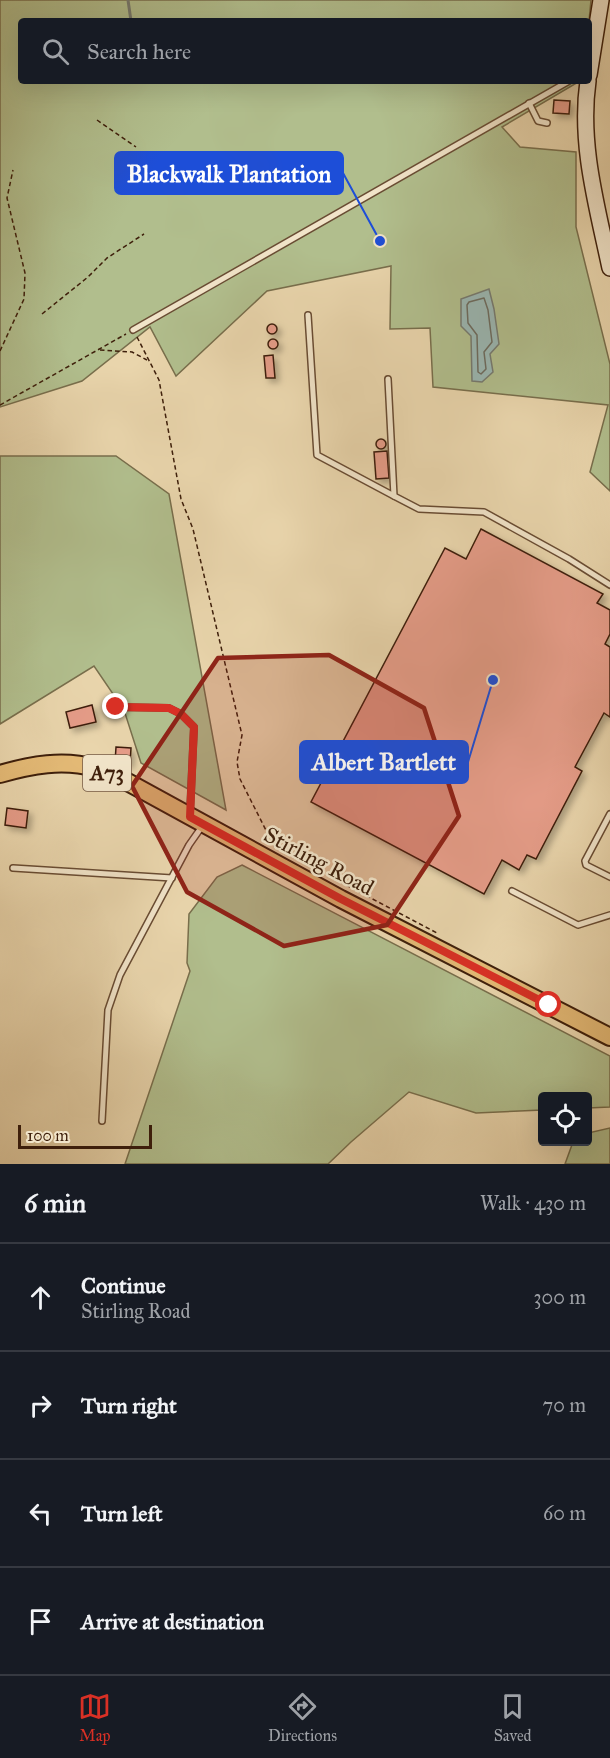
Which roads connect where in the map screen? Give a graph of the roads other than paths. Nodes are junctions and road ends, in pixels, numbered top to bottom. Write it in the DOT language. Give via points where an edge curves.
graph roads {
  1 [pos="601,0"];
  2 [pos="592,56"];
  3 [pos="564,84"];
  4 [pos="588,84"];
  5 [pos="529,104"];
  6 [pos="547,123"];
  7 [pos="610,268"];
  8 [pos="308,315"];
  9 [pos="133,330"];
  10 [pos="388,379"];
  11 [pos="394,496"];
  12 [pos="610,585"];
  13 [pos="116,707"];
  14 [pos="0,774"];
  15 [pos="610,814"];
  16 [pos="197,821"];
  17 [pos="13,868"];
  18 [pos="610,877"];
  19 [pos="172,878"];
  20 [pos="512,891"];
  21 [pos="610,915"];
  22 [pos="610,1037"];
  23 [pos="102,1121"];
  1 -- 2 [label="main road"];
  3 -- 5 [label="lane"];
  4 -- 7 [label="main road" via="587,156"];
  5 -- 6 [label="lane" via="538,121"];
  5 -- 9 [label="lane"];
  8 -- 11 [label="lane" via="317,455"];
  10 -- 11 [label="lane"];
  11 -- 12 [label="lane" via="418,508 484,512"];
  13 -- 16 [label="lane" via="169,708 194,727"];
  14 -- 16 [label="main road, Stirling Road / A73" via="49,764 96,768"];
  15 -- 18 [label="lane" via="585,861"];
  16 -- 19 [label="lane"];
  16 -- 22 [label="main road, Stirling Road / A73"];
  17 -- 19 [label="lane"];
  19 -- 23 [label="lane" via="120,975 108,1010"];
  20 -- 21 [label="lane" via="578,925"];
}
